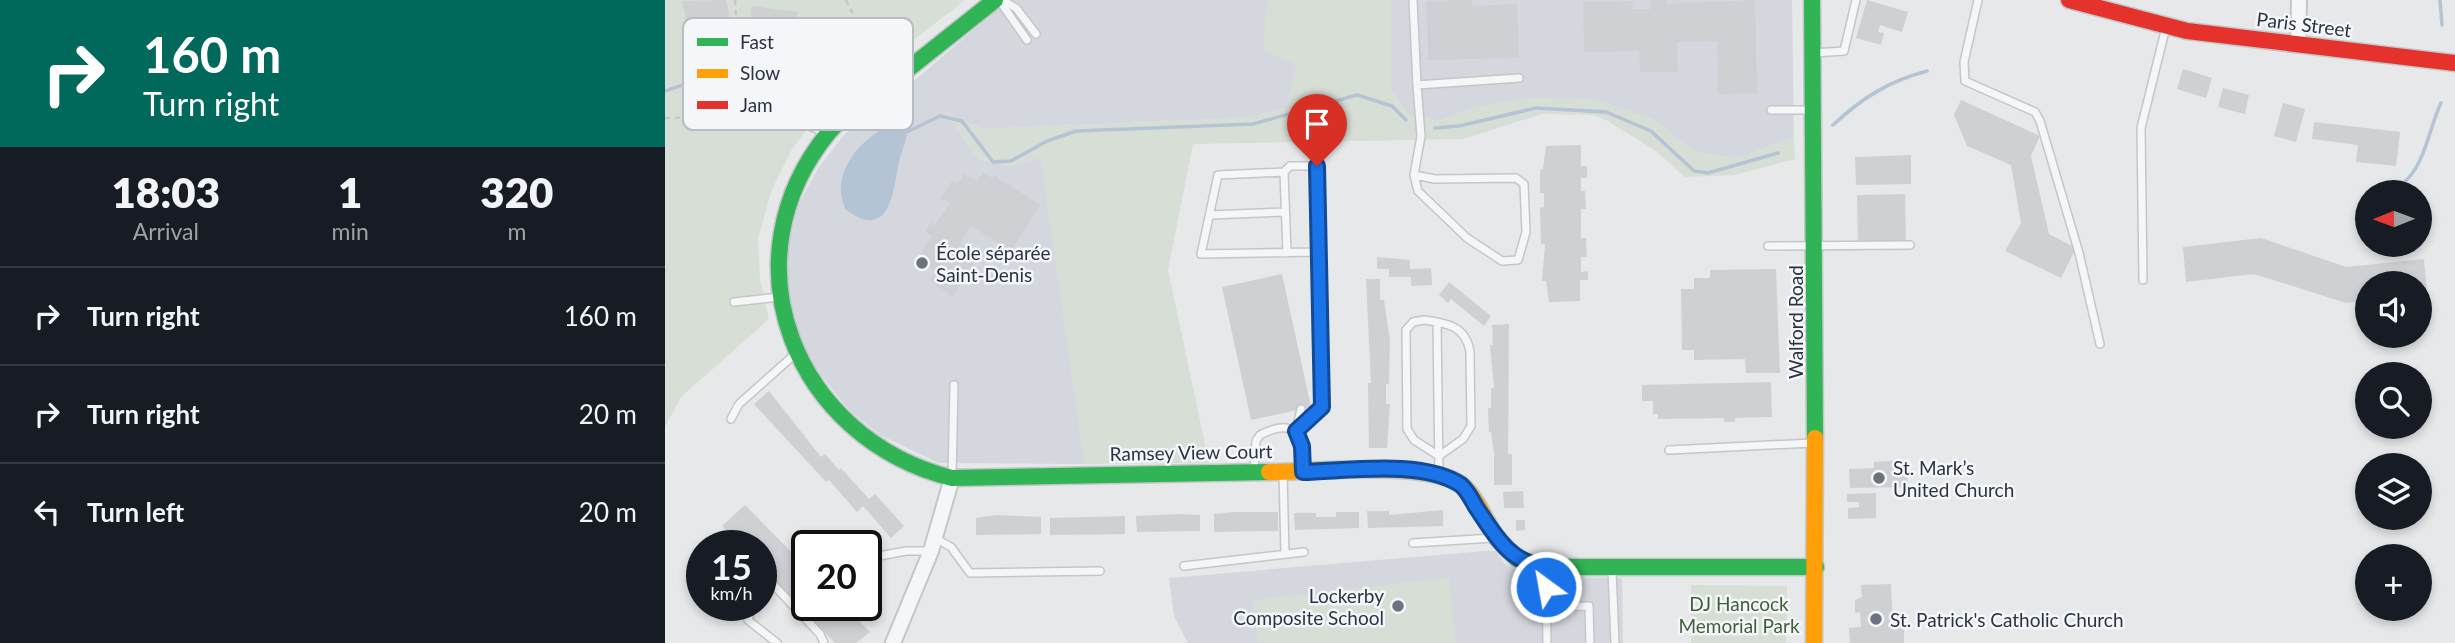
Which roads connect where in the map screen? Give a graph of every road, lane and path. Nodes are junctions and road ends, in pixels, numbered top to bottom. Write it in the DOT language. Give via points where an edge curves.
graph roads {
  1 [pos="735,0"];
  2 [pos="846,0"];
  3 [pos="999,0"];
  4 [pos="1413,0"];
  5 [pos="1812,0"];
  6 [pos="1856,0"];
  7 [pos="1978,0"];
  8 [pos="2069,0"];
  9 [pos="2299,0"];
  10 [pos="736,18"];
  11 [pos="854,18"];
  12 [pos="2167,26"];
  13 [pos="1036,34"];
  14 [pos="1027,40"];
  15 [pos="2298,45"];
  16 [pos="1813,53"];
  17 [pos="2455,63"];
  18 [pos="913,66"];
  19 [pos="1518,79"];
  20 [pos="1417,85"];
  21 [pos="1771,110"];
  22 [pos="1814,110"];
  23 [pos="665,118"];
  24 [pos="683,118"];
  25 [pos="819,130"];
  26 [pos="831,130"];
  27 [pos="827,133"];
  28 [pos="1284,172"];
  29 [pos="1414,174"];
  30 [pos="1285,212"];
  31 [pos="1210,215"];
  32 [pos="1910,245"];
  33 [pos="1768,247"];
  34 [pos="1816,247"];
  35 [pos="1317,252"];
  36 [pos="1287,253"];
  37 [pos="2143,280"];
  38 [pos="779,297"];
  39 [pos="734,302"];
  40 [pos="1437,322"];
  41 [pos="2099,344"];
  42 [pos="794,355"];
  43 [pos="954,385"];
  44 [pos="1301,409"];
  45 [pos="731,419"];
  46 [pos="1296,431"];
  47 [pos="1817,443"];
  48 [pos="1669,450"];
  49 [pos="1439,456"];
  50 [pos="1254,472"];
  51 [pos="1283,472"];
  52 [pos="1303,472"];
  53 [pos="1439,475"];
  54 [pos="952,478"];
  55 [pos="1497,538"];
  56 [pos="1413,543"];
  57 [pos="933,544"];
  58 [pos="1304,552"];
  59 [pos="1285,554"];
  60 [pos="882,556"];
  61 [pos="1184,566"];
  62 [pos="1612,566"];
  63 [pos="1546,567"];
  64 [pos="1816,567"];
  65 [pos="1100,571"];
  66 [pos="777,589"];
  67 [pos="1546,607"];
  68 [pos="749,621"];
  69 [pos="778,643"];
  70 [pos="824,643"];
  71 [pos="893,643"];
  72 [pos="1546,643"];
  73 [pos="1590,643"];
  74 [pos="1615,643"];
  75 [pos="1814,643"];
  1 -- 10 [label="path"];
  2 -- 11 [label="path"];
  3 -- 13 [label="lane" via="1016,8"];
  3 -- 14 [label="lane"];
  3 -- 18 [label="street"];
  4 -- 20 [label="lane"];
  5 -- 16 [label="street, Walford Road"];
  6 -- 16 [label="lane" via="1844,51"];
  7 -- 41 [label="lane" via="1964,62 1965,81 2035,112 2040,121 2079,253"];
  8 -- 12 [label="street, Paris Street"];
  9 -- 15 [label="street"];
  12 -- 15 [label="street, Paris Street"];
  12 -- 37 [label="lane" via="2141,128"];
  15 -- 17 [label="street, Paris Street"];
  16 -- 22 [label="street, Walford Road"];
  19 -- 20 [label="lane"];
  20 -- 29 [label="lane" via="1421,136"];
  21 -- 22 [label="lane"];
  22 -- 34 [label="street, Walford Road"];
  23 -- 24 [label="path"];
  25 -- 27 [label="lane"];
  26 -- 27 [label="street"];
  27 -- 38 [label="street, Ramsey View Court" via="790,199 779,240"];
  28 -- 30 [label="lane"];
  28 -- 31 [label="lane" via="1217,175"];
  28 -- 35 [label="lane" via="1290,166 1317,166"];
  29 -- 29 [label="lane" via="1417,191 1467,238 1502,261 1518,260 1526,232 1524,184 1516,178"];
  30 -- 31 [label="lane"];
  30 -- 36 [label="lane"];
  31 -- 36 [label="lane" via="1201,254"];
  32 -- 34 [label="lane"];
  33 -- 34 [label="lane"];
  34 -- 47 [label="street, Walford Road"];
  35 -- 36 [label="lane"];
  35 -- 46 [label="lane" via="1322,407"];
  38 -- 39 [label="lane"];
  38 -- 42 [label="street, Ramsey View Court"];
  40 -- 49 [label="lane"];
  40 -- 49 [label="lane" via="1463,332 1470,352 1471,426 1463,439"];
  40 -- 49 [label="lane" via="1413,322 1405,337 1409,436"];
  42 -- 45 [label="lane" via="739,404"];
  42 -- 54 [label="street, Ramsey View Court" via="840,418 901,461"];
  43 -- 54 [label="lane"];
  44 -- 46 [label="lane"];
  46 -- 50 [label="lane" via="1287,428 1260,435"];
  46 -- 52 [label="lane"];
  47 -- 48 [label="lane"];
  47 -- 64 [label="street, Walford Road"];
  49 -- 53 [label="lane"];
  50 -- 51 [label="street, Ramsey View Court"];
  50 -- 54 [label="street, Ramsey View Court"];
  51 -- 52 [label="street, Ramsey View Court"];
  51 -- 59 [label="lane"];
  52 -- 53 [label="street, Ramsey View Court" via="1410,470"];
  53 -- 55 [label="street, Ramsey View Court" via="1463,486"];
  54 -- 57 [label="street"];
  55 -- 56 [label="lane"];
  55 -- 63 [label="street, Ramsey View Court" via="1517,559"];
  57 -- 60 [label="lane"];
  57 -- 65 [label="lane" via="951,547 970,573"];
  57 -- 71 [label="street"];
  58 -- 59 [label="lane"];
  59 -- 61 [label="lane"];
  62 -- 63 [label="street, Ramsey View Court"];
  62 -- 64 [label="street, Ramsey View Court"];
  62 -- 74 [label="lane"];
  63 -- 67 [label="lane"];
  64 -- 75 [label="street, Walford Road"];
  66 -- 70 [label="lane"];
  67 -- 72 [label="lane"];
  67 -- 73 [label="lane" via="1589,606"];
  68 -- 69 [label="lane"];
}
